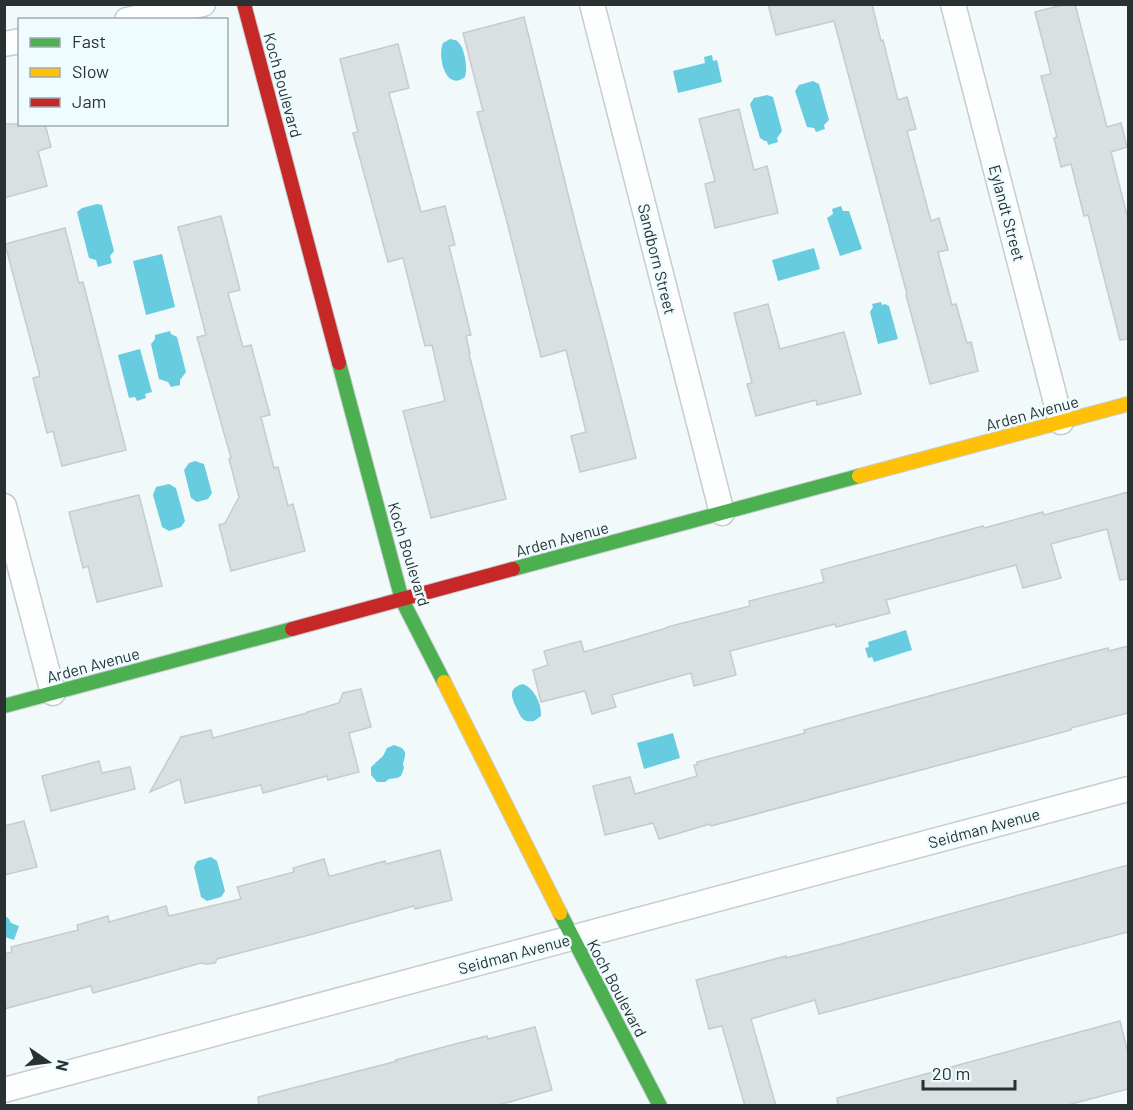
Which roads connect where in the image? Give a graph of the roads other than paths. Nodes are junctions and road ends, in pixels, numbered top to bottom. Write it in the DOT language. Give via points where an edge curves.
graph roads {
  1 [pos="203,4"];
  2 [pos="244,4"];
  3 [pos="592,4"];
  4 [pos="953,4"];
  5 [pos="136,18"];
  6 [pos="1128,404"];
  7 [pos="1061,422"];
  8 [pos="4,506"];
  9 [pos="722,513"];
  10 [pos="402,600"];
  11 [pos="53,693"];
  12 [pos="4,706"];
  13 [pos="1128,789"];
  14 [pos="573,938"];
  15 [pos="4,1090"];
  16 [pos="660,1106"];
  1 -- 5 [label="street"];
  2 -- 10 [label="street, Koch Boulevard"];
  3 -- 9 [label="street, Sandborn Street"];
  4 -- 7 [label="street, Eylandt Street"];
  6 -- 7 [label="street, Arden Avenue"];
  7 -- 9 [label="street, Arden Avenue"];
  8 -- 11 [label="street"];
  9 -- 10 [label="street, Arden Avenue"];
  10 -- 11 [label="street, Arden Avenue"];
  10 -- 14 [label="street, Koch Boulevard"];
  11 -- 12 [label="street, Arden Avenue"];
  13 -- 14 [label="street, Seidman Avenue"];
  14 -- 15 [label="street, Seidman Avenue"];
  14 -- 16 [label="street, Koch Boulevard"];
}
